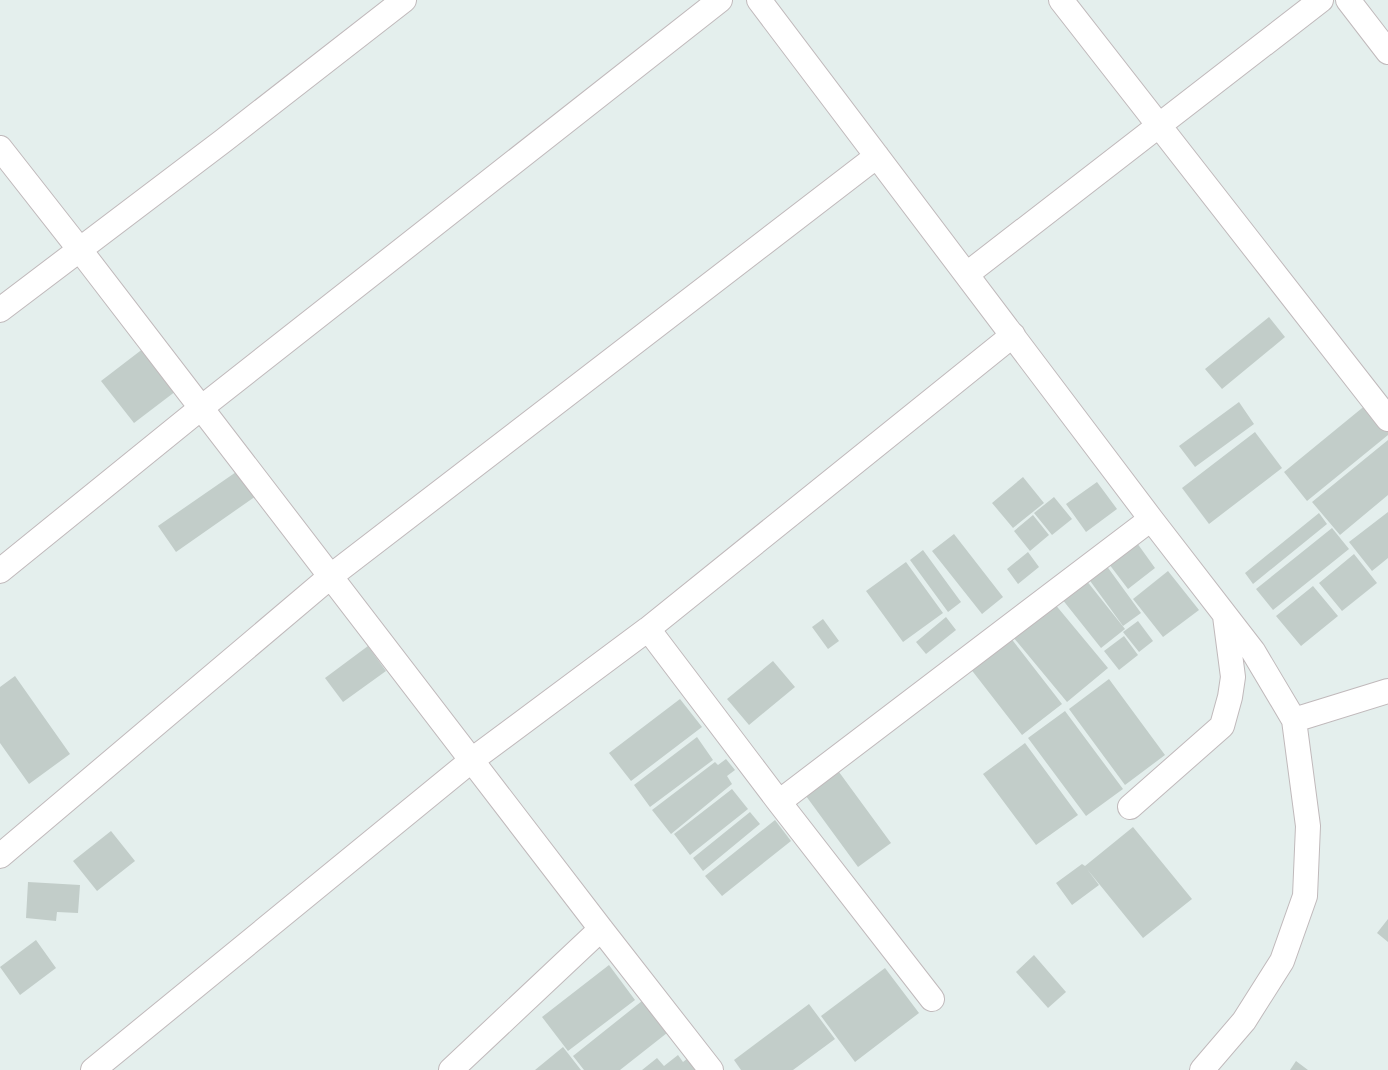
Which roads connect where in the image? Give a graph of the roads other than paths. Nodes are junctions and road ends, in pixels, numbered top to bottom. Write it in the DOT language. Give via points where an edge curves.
graph roads {
  1 [pos="404,0"];
  2 [pos="720,0"];
  3 [pos="759,0"];
  4 [pos="1061,0"];
  5 [pos="1321,0"];
  6 [pos="1348,0"];
  7 [pos="1388,52"];
  8 [pos="1159,126"];
  9 [pos="0,148"];
  10 [pos="877,156"];
  11 [pos="80,250"];
  12 [pos="967,274"];
  13 [pos="0,310"];
  14 [pos="1013,335"];
  15 [pos="201,408"];
  16 [pos="1388,419"];
  17 [pos="1151,519"];
  18 [pos="0,571"];
  19 [pos="331,576"];
  20 [pos="1224,614"];
  21 [pos="648,629"];
  22 [pos="1388,691"];
  23 [pos="1294,720"];
  24 [pos="472,760"];
  25 [pos="779,802"];
  26 [pos="1130,806"];
  27 [pos="0,856"];
  28 [pos="601,929"];
  29 [pos="932,999"];
  30 [pos="94,1070"];
  31 [pos="451,1070"];
  32 [pos="711,1070"];
  33 [pos="1202,1070"];
  1 -- 11 [label="street"];
  2 -- 15 [label="street"];
  3 -- 10 [label="street"];
  4 -- 8 [label="street"];
  5 -- 8 [label="street"];
  6 -- 7 [label="street"];
  8 -- 12 [label="street"];
  8 -- 16 [label="street"];
  9 -- 11 [label="street"];
  10 -- 12 [label="street"];
  10 -- 19 [label="street"];
  11 -- 13 [label="street"];
  11 -- 15 [label="street"];
  12 -- 14 [label="street"];
  14 -- 17 [label="street"];
  14 -- 21 [label="street"];
  15 -- 18 [label="street"];
  15 -- 19 [label="street"];
  17 -- 20 [label="street"];
  17 -- 25 [label="street"];
  19 -- 24 [label="street"];
  19 -- 27 [label="street"];
  20 -- 23 [label="street" via="1253,651"];
  20 -- 26 [label="street" via="1233,677 1222,726"];
  21 -- 24 [label="street"];
  21 -- 25 [label="street"];
  22 -- 23 [label="street"];
  23 -- 33 [label="street" via="1308,826 1305,896 1282,960 1244,1021"];
  24 -- 28 [label="street"];
  24 -- 30 [label="street"];
  25 -- 29 [label="street"];
  28 -- 31 [label="street"];
  28 -- 32 [label="street"];
}
